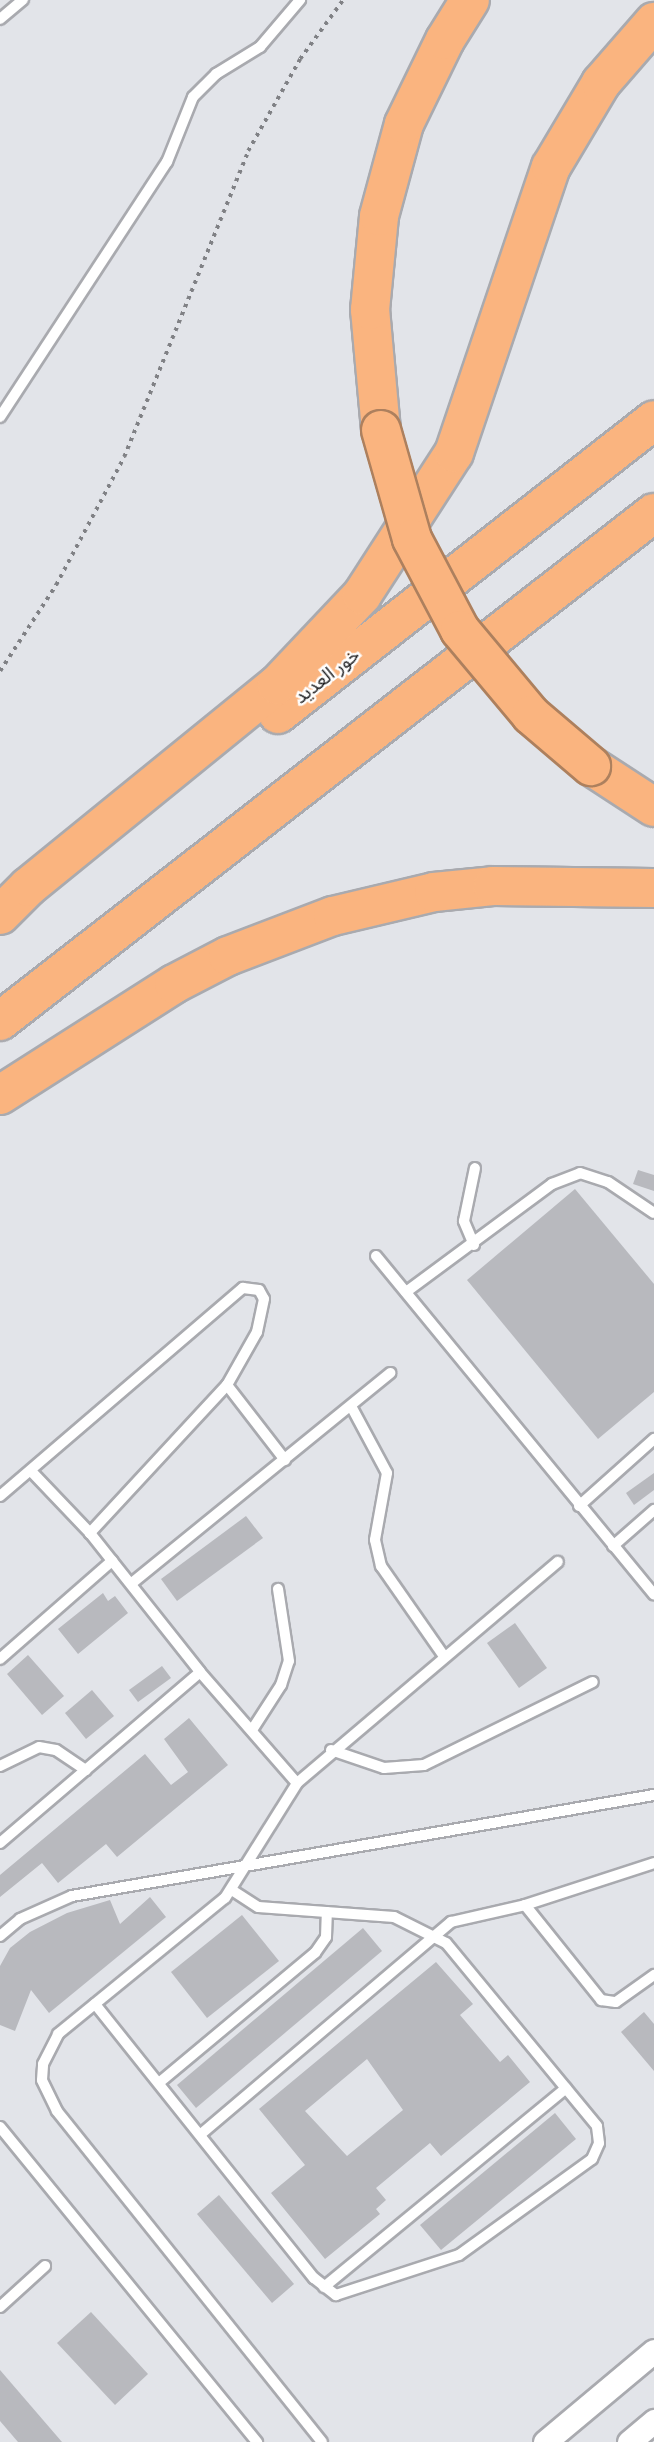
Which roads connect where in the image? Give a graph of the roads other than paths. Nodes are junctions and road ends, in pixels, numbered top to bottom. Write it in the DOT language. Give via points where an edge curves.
graph roads {
  1 [pos="23,0"];
  2 [pos="300,0"];
  3 [pos="470,0"];
  4 [pos="0,19"];
  5 [pos="654,22"];
  6 [pos="0,417"];
  7 [pos="654,420"];
  8 [pos="654,513"];
  9 [pos="654,807"];
  10 [pos="654,888"];
  11 [pos="0,915"];
  12 [pos="0,932"];
  13 [pos="0,1021"];
  14 [pos="0,1095"];
  15 [pos="475,1168"];
  16 [pos="654,1213"];
  17 [pos="474,1245"];
  18 [pos="376,1255"];
  19 [pos="406,1292"];
  20 [pos="390,1373"];
  21 [pos="227,1385"];
  22 [pos="351,1406"];
  23 [pos="654,1439"];
  24 [pos="285,1460"];
  25 [pos="31,1471"];
  26 [pos="0,1496"];
  27 [pos="579,1506"];
  28 [pos="654,1510"];
  29 [pos="90,1533"];
  30 [pos="613,1546"];
  31 [pos="112,1561"];
  32 [pos="558,1562"];
  33 [pos="132,1583"];
  34 [pos="278,1589"];
  35 [pos="654,1594"];
  36 [pos="443,1655"];
  37 [pos="0,1658"];
  38 [pos="200,1672"];
  39 [pos="593,1682"];
  40 [pos="253,1730"];
  41 [pos="331,1750"];
  42 [pos="0,1766"];
  43 [pos="86,1770"];
  44 [pos="297,1783"];
  45 [pos="654,1795"];
  46 [pos="0,1843"];
  47 [pos="654,1863"];
  48 [pos="243,1869"];
  49 [pos="232,1890"];
  50 [pos="525,1905"];
  51 [pos="327,1912"];
  52 [pos="435,1934"];
  53 [pos="0,1936"];
  54 [pos="654,1975"];
  55 [pos="95,2004"];
  56 [pos="160,2082"];
  57 [pos="566,2088"];
  58 [pos="0,2127"];
  59 [pos="201,2134"];
  60 [pos="45,2266"];
  61 [pos="324,2287"];
  62 [pos="0,2307"];
  63 [pos="654,2351"];
  64 [pos="654,2421"];
  65 [pos="257,2442"];
  66 [pos="322,2442"];
  67 [pos="545,2442"];
  68 [pos="629,2442"];
  1 -- 4 [label="lane"];
  2 -- 6 [label="lane" via="260,47 216,74 193,97 167,162"];
  3 -- 9 [label="highway, bridge" via="404,124 379,216 370,310 381,430 412,539 460,630 496,679 531,715 591,766"];
  5 -- 11 [label="highway" via="601,83 551,167 453,453 362,595 277,685 28,887"];
  7 -- 12 [label="highway, خور العديد"];
  8 -- 13 [label="highway"];
  10 -- 14 [label="highway" via="493,887 434,892 333,916 228,956 174,984"];
  15 -- 17 [label="lane" via="464,1221"];
  16 -- 17 [label="lane" via="608,1182 580,1173 552,1184"];
  17 -- 19 [label="lane"];
  18 -- 19 [label="lane"];
  19 -- 27 [label="lane"];
  20 -- 22 [label="lane"];
  21 -- 24 [label="lane"];
  21 -- 25 [label="lane" via="246,1356 261,1318 264,1299 254,1287 243,1288"];
  21 -- 29 [label="lane"];
  22 -- 24 [label="lane"];
  22 -- 36 [label="lane" via="387,1473 376,1528 378,1558"];
  23 -- 27 [label="lane"];
  24 -- 33 [label="lane"];
  25 -- 26 [label="lane"];
  25 -- 29 [label="lane"];
  27 -- 30 [label="lane"];
  28 -- 30 [label="lane"];
  29 -- 31 [label="lane"];
  30 -- 35 [label="lane"];
  31 -- 33 [label="lane"];
  31 -- 37 [label="lane"];
  32 -- 36 [label="lane"];
  33 -- 38 [label="lane"];
  34 -- 40 [label="lane" via="289,1661 281,1685"];
  36 -- 41 [label="lane"];
  38 -- 40 [label="lane"];
  38 -- 43 [label="lane"];
  39 -- 41 [label="lane" via="424,1765 384,1768"];
  40 -- 44 [label="lane"];
  41 -- 44 [label="lane"];
  42 -- 43 [label="lane" via="39,1747 56,1750"];
  43 -- 46 [label="lane"];
  44 -- 48 [label="lane"];
  45 -- 48 [label="lane"];
  47 -- 50 [label="lane"];
  48 -- 49 [label="lane"];
  48 -- 53 [label="lane" via="72,1896 20,1919"];
  49 -- 51 [label="lane" via="258,1907"];
  49 -- 55 [label="lane"];
  50 -- 52 [label="lane" via="460,1918"];
  50 -- 54 [label="lane" via="601,2000 616,2002"];
  51 -- 52 [label="lane" via="394,1917"];
  51 -- 56 [label="lane" via="326,1937 315,1953"];
  52 -- 57 [label="lane" via="456,1952"];
  52 -- 59 [label="lane"];
  55 -- 56 [label="lane"];
  55 -- 66 [label="lane" via="48,2048 42,2080 47,2096"];
  56 -- 59 [label="lane"];
  57 -- 61 [label="lane"];
  57 -- 61 [label="lane" via="600,2134 592,2159 446,2262 348,2294 337,2295"];
  58 -- 65 [label="lane"];
  59 -- 61 [label="lane"];
  60 -- 62 [label="lane"];
  63 -- 67 [label="street"];
  64 -- 68 [label="street"];
}
